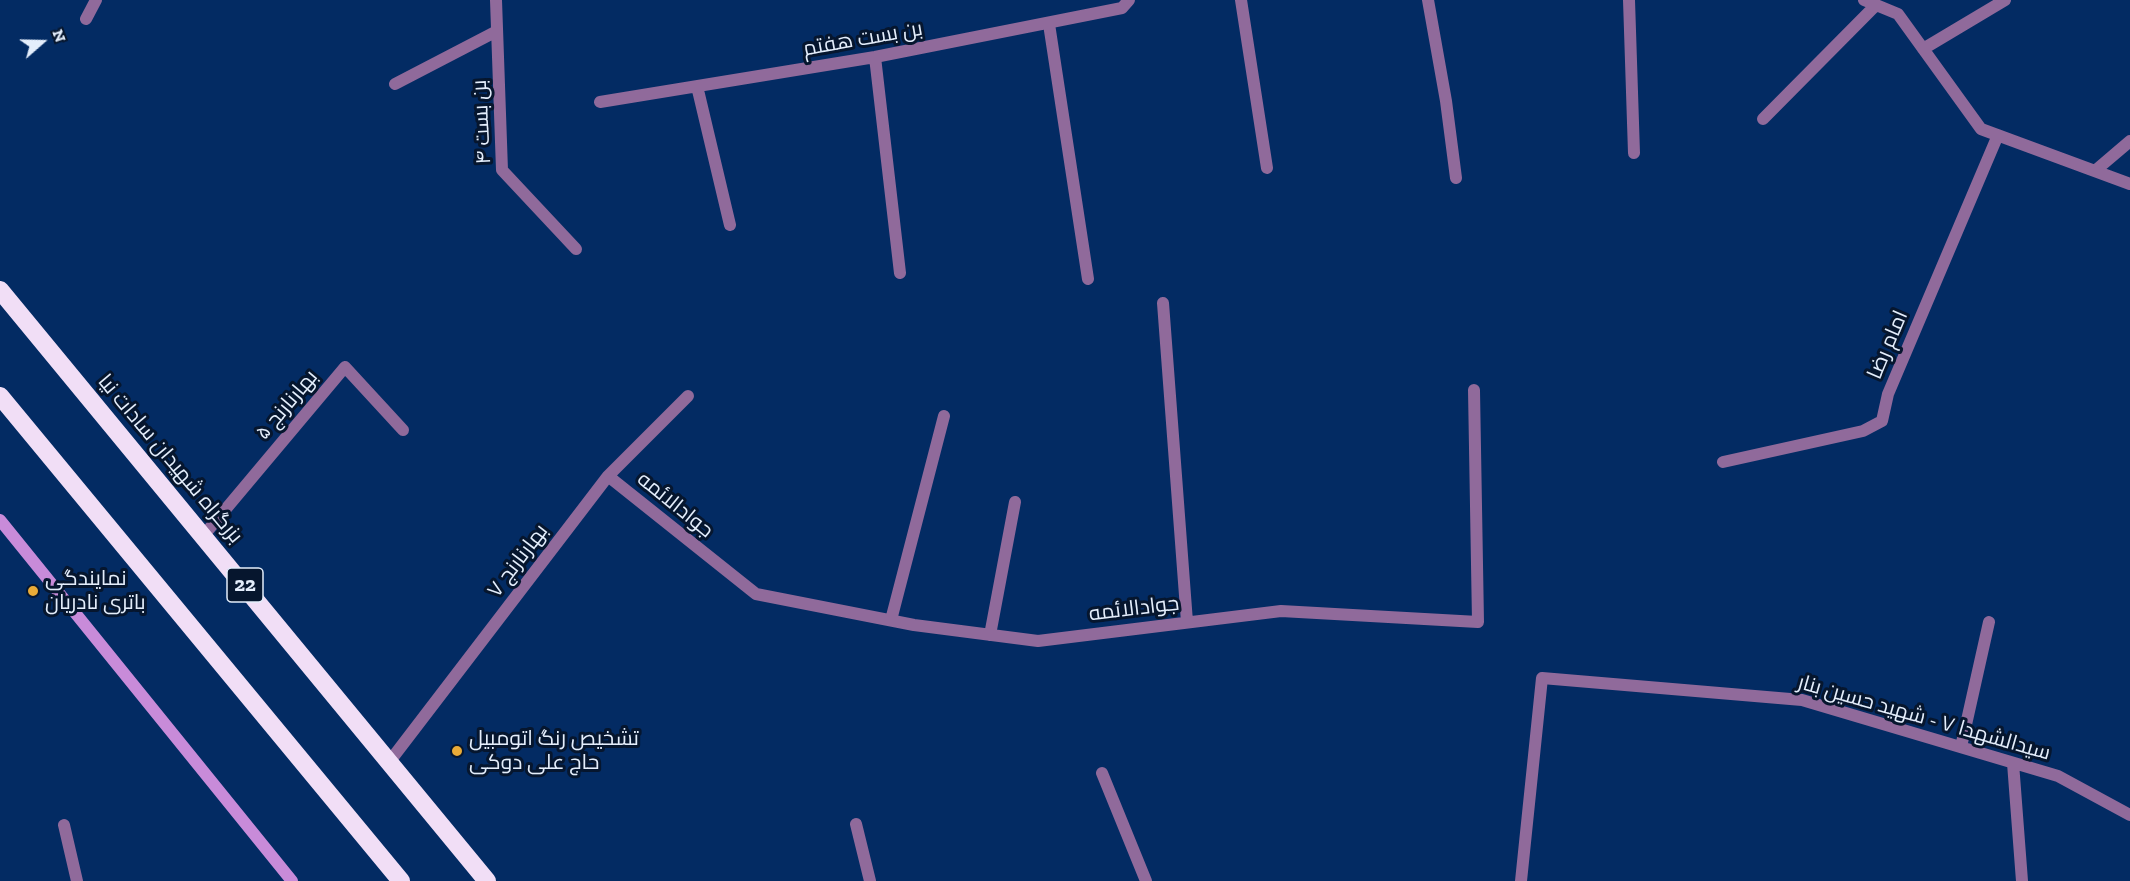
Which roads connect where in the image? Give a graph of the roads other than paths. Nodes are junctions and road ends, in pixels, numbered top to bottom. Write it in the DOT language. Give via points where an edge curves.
graph roads {
  1 [pos="96,0"];
  2 [pos="496,0"];
  3 [pos="1129,0"];
  4 [pos="1241,0"];
  5 [pos="1428,0"];
  6 [pos="1629,0"];
  7 [pos="2005,0"];
  8 [pos="1870,2"];
  9 [pos="1891,6"];
  10 [pos="86,19"];
  11 [pos="1049,24"];
  12 [pos="497,31"];
  13 [pos="1923,49"];
  14 [pos="875,57"];
  15 [pos="395,84"];
  16 [pos="698,86"];
  17 [pos="600,102"];
  18 [pos="1763,119"];
  19 [pos="1998,135"];
  20 [pos="2130,141"];
  21 [pos="1634,153"];
  22 [pos="1267,168"];
  23 [pos="2096,170"];
  24 [pos="1456,178"];
  25 [pos="2130,184"];
  26 [pos="730,225"];
  27 [pos="576,249"];
  28 [pos="900,273"];
  29 [pos="1088,279"];
  30 [pos="0,290"];
  31 [pos="1163,303"];
  32 [pos="1474,390"];
  33 [pos="688,396"];
  34 [pos="3,402"];
  35 [pos="944,416"];
  36 [pos="403,430"];
  37 [pos="1723,462"];
  38 [pos="608,476"];
  39 [pos="1015,502"];
  40 [pos="0,520"];
  41 [pos="204,535"];
  42 [pos="891,620"];
  43 [pos="1187,622"];
  44 [pos="1989,622"];
  45 [pos="990,635"];
  46 [pos="1961,747"];
  47 [pos="390,761"];
  48 [pos="2013,763"];
  49 [pos="1102,772"];
  50 [pos="2130,815"];
  51 [pos="856,824"];
  52 [pos="64,825"];
  53 [pos="76,881"];
  54 [pos="292,881"];
  55 [pos="401,881"];
  56 [pos="487,881"];
  57 [pos="870,881"];
  58 [pos="1146,881"];
  59 [pos="1521,881"];
  60 [pos="2022,881"];
  1 -- 10 [label="street"];
  2 -- 12 [label="street, بن بست ۴"];
  3 -- 11 [label="street, بن بست هفتم" via="1122,8"];
  4 -- 22 [label="street"];
  5 -- 24 [label="street"];
  6 -- 21 [label="street"];
  7 -- 13 [label="street"];
  8 -- 9 [label="street"];
  8 -- 18 [label="street"];
  9 -- 13 [label="street"];
  11 -- 14 [label="street, بن بست هفتم"];
  11 -- 29 [label="street"];
  12 -- 15 [label="street"];
  12 -- 27 [label="street, بن بست ۴" via="502,170"];
  13 -- 19 [label="street" via="1981,129"];
  14 -- 16 [label="street, بن بست هفتم"];
  14 -- 28 [label="street"];
  16 -- 17 [label="street, بن بست هفتم"];
  16 -- 26 [label="street"];
  19 -- 23 [label="street"];
  19 -- 37 [label="street, امام رضا" via="1888,394 1882,421 1863,431"];
  20 -- 23 [label="street"];
  23 -- 25 [label="street"];
  30 -- 41 [label="highway, بزرگراه شهیدان سادات نیا / 22"];
  31 -- 43 [label="street"];
  32 -- 43 [label="street, جوادالائمه" via="1478,622 1281,610"];
  33 -- 38 [label="street, بهارنارنج ۷"];
  34 -- 55 [label="highway"];
  35 -- 42 [label="street"];
  36 -- 41 [label="street, بهارنارنج ۵" via="345,367"];
  38 -- 42 [label="street, جوادالائمه" via="756,594"];
  38 -- 47 [label="street, بهارنارنج ۷"];
  39 -- 45 [label="street"];
  40 -- 54 [label="street"];
  41 -- 47 [label="highway, بزرگراه شهیدان سادات نیا / 22"];
  42 -- 45 [label="street, جوادالائمه"];
  43 -- 45 [label="street, جوادالائمه" via="1038,640"];
  44 -- 46 [label="street"];
  46 -- 48 [label="street, سیدالشهدا ۷ - شهید حسین بنار"];
  46 -- 59 [label="street, سیدالشهدا ۷ - شهید حسین بنار" via="1802,700 1542,678"];
  47 -- 56 [label="highway, بزرگراه شهیدان سادات نیا / 22"];
  48 -- 50 [label="street, سیدالشهدا ۷ - شهید حسین بنار" via="2058,776"];
  48 -- 60 [label="street"];
  49 -- 58 [label="street"];
  51 -- 57 [label="street"];
  52 -- 53 [label="street"];
}
